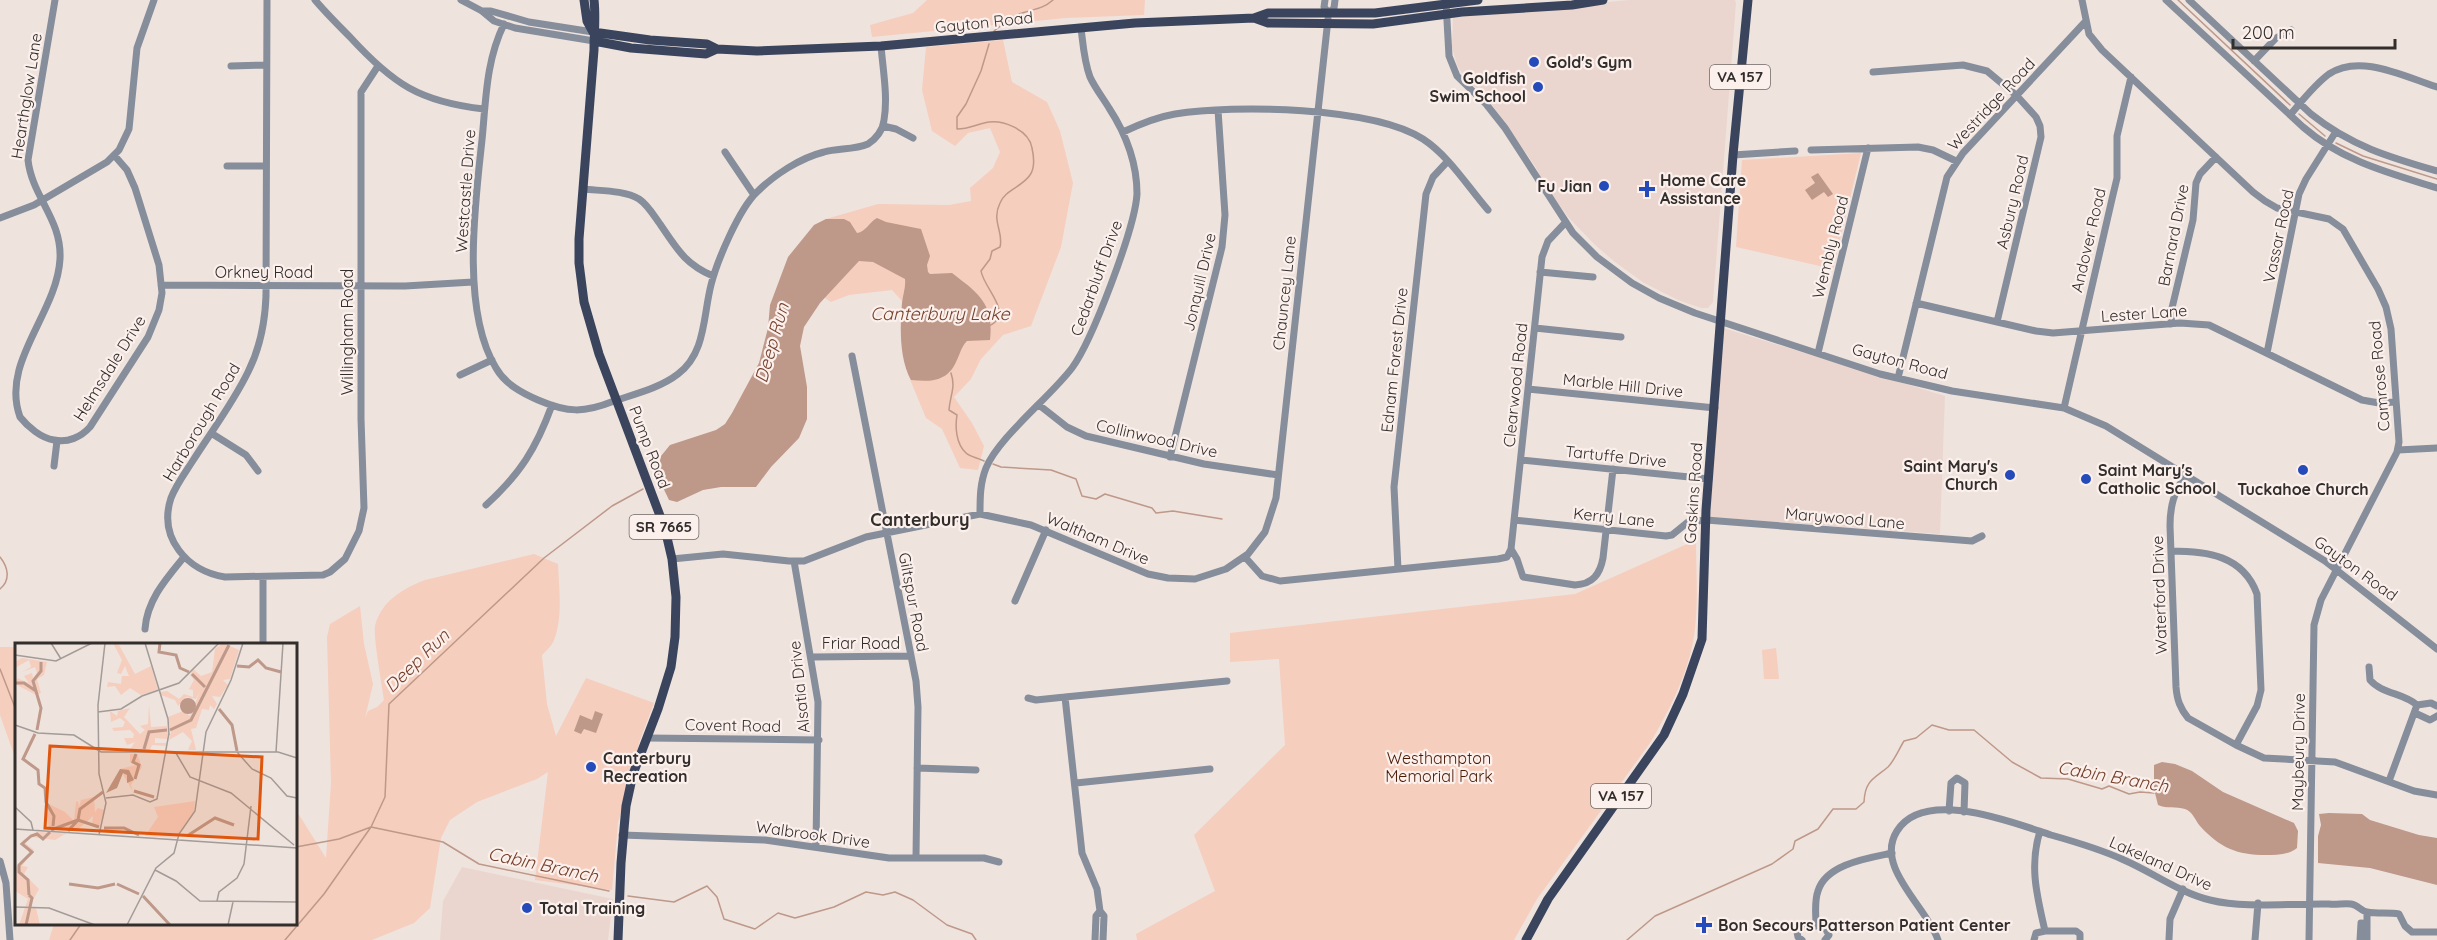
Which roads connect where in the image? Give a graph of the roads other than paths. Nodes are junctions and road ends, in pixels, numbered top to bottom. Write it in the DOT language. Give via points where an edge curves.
graph roads {
  1 [pos="55,0"];
  2 [pos="154,0"];
  3 [pos="267,0"];
  4 [pos="315,0"];
  5 [pos="461,0"];
  6 [pos="584,0"];
  7 [pos="594,0"];
  8 [pos="1325,0"];
  9 [pos="1335,0"];
  10 [pos="1478,0"];
  11 [pos="1603,0"];
  12 [pos="1748,0"];
  13 [pos="2082,0"];
  14 [pos="2166,0"];
  15 [pos="2189,0"];
  16 [pos="1446,3"];
  17 [pos="482,11"];
  18 [pos="1329,13"];
  19 [pos="1446,14"];
  20 [pos="1254,18"];
  21 [pos="2085,22"];
  22 [pos="504,24"];
  23 [pos="1328,24"];
  24 [pos="1081,28"];
  25 [pos="2291,30"];
  26 [pos="594,37"];
  27 [pos="881,46"];
  28 [pos="2254,61"];
  29 [pos="266,65"];
  30 [pos="231,66"];
  31 [pos="378,66"];
  32 [pos="1873,72"];
  33 [pos="2131,77"];
  34 [pos="2437,87"];
  35 [pos="2016,96"];
  36 [pos="2300,104"];
  37 [pos="484,109"];
  38 [pos="1218,110"];
  39 [pos="1318,113"];
  40 [pos="2290,115"];
  41 [pos="883,126"];
  42 [pos="1123,132"];
  43 [pos="2335,133"];
  44 [pos="913,138"];
  45 [pos="2327,146"];
  46 [pos="1868,148"];
  47 [pos="1811,150"];
  48 [pos="1795,151"];
  49 [pos="725,152"];
  50 [pos="114,155"];
  51 [pos="1733,155"];
  52 [pos="2216,157"];
  53 [pos="1956,161"];
  54 [pos="1447,162"];
  55 [pos="227,166"];
  56 [pos="266,166"];
  57 [pos="2437,171"];
  58 [pos="2437,188"];
  59 [pos="583,189"];
  60 [pos="754,195"];
  61 [pos="42,200"];
  62 [pos="1488,210"];
  63 [pos="2296,212"];
  64 [pos="0,218"];
  65 [pos="1565,223"];
  66 [pos="1540,272"];
  67 [pos="713,276"];
  68 [pos="1593,277"];
  69 [pos="473,282"];
  70 [pos="161,285"];
  71 [pos="266,285"];
  72 [pos="361,286"];
  73 [pos="1916,303"];
  74 [pos="1721,321"];
  75 [pos="1997,322"];
  76 [pos="2171,324"];
  77 [pos="1534,328"];
  78 [pos="2081,331"];
  79 [pos="1621,337"];
  80 [pos="21,342"];
  81 [pos="1818,353"];
  82 [pos="2267,353"];
  83 [pos="852,356"];
  84 [pos="492,360"];
  85 [pos="460,375"];
  86 [pos="1898,378"];
  87 [pos="1528,389"];
  88 [pos="8,393"];
  89 [pos="617,400"];
  90 [pos="2396,402"];
  91 [pos="552,405"];
  92 [pos="1039,405"];
  93 [pos="1714,408"];
  94 [pos="2064,408"];
  95 [pos="211,433"];
  96 [pos="57,441"];
  97 [pos="2437,448"];
  98 [pos="2398,450"];
  99 [pos="1170,457"];
  100 [pos="1521,460"];
  101 [pos="54,466"];
  102 [pos="1613,469"];
  103 [pos="258,471"];
  104 [pos="1278,475"];
  105 [pos="2185,476"];
  106 [pos="1709,479"];
  107 [pos="486,505"];
  108 [pos="980,514"];
  109 [pos="1514,520"];
  110 [pos="1706,520"];
  111 [pos="1046,530"];
  112 [pos="1606,530"];
  113 [pos="886,531"];
  114 [pos="1982,536"];
  115 [pos="1511,549"];
  116 [pos="2171,551"];
  117 [pos="184,557"];
  118 [pos="1245,557"];
  119 [pos="672,559"];
  120 [pos="794,561"];
  121 [pos="1398,569"];
  122 [pos="2337,569"];
  123 [pos="263,577"];
  124 [pos="311,577"];
  125 [pos="1015,601"];
  126 [pos="145,629"];
  127 [pos="263,643"];
  128 [pos="2437,649"];
  129 [pos="911,656"];
  130 [pos="812,657"];
  131 [pos="2369,667"];
  132 [pos="1227,681"];
  133 [pos="1065,697"];
  134 [pos="1028,698"];
  135 [pos="2437,706"];
  136 [pos="2416,709"];
  137 [pos="2437,717"];
  138 [pos="646,738"];
  139 [pos="819,740"];
  140 [pos="2236,745"];
  141 [pos="2312,761"];
  142 [pos="917,768"];
  143 [pos="1210,769"];
  144 [pos="976,770"];
  145 [pos="2389,782"];
  146 [pos="1076,783"];
  147 [pos="2437,795"];
  148 [pos="1949,811"];
  149 [pos="1964,812"];
  150 [pos="2040,831"];
  151 [pos="622,835"];
  152 [pos="816,846"];
  153 [pos="1892,853"];
  154 [pos="916,857"];
  155 [pos="0,861"];
  156 [pos="999,862"];
  157 [pos="2183,889"];
  158 [pos="2258,903"];
  159 [pos="2309,904"];
  160 [pos="1100,911"];
  161 [pos="2367,912"];
  162 [pos="2367,924"];
  163 [pos="1816,925"];
  164 [pos="2045,931"];
  165 [pos="2435,935"];
  166 [pos="2169,939"];
  167 [pos="10,940"];
  168 [pos="618,940"];
  169 [pos="1095,940"];
  170 [pos="1103,940"];
  171 [pos="1526,940"];
  172 [pos="1803,940"];
  173 [pos="1825,940"];
  174 [pos="1938,940"];
  175 [pos="2034,940"];
  176 [pos="2080,940"];
  177 [pos="2255,940"];
  178 [pos="2309,940"];
  179 [pos="2360,940"];
  180 [pos="2367,940"];
  1 -- 61 [label="street, Hearthglow Lane" via="28,153 32,179"];
  2 -- 50 [label="street" via="135,60 129,129"];
  3 -- 29 [label="street, Harborough Road"];
  4 -- 31 [label="street"];
  5 -- 17 [label="street, Gayton Road"];
  6 -- 26 [label="main road, Pump Road / SR 7665"];
  7 -- 26 [label="main road, Pump Road / SR 7665"];
  8 -- 18 [label="street"];
  9 -- 18 [label="street"];
  10 -- 16 [label="main road"];
  11 -- 19 [label="main road"];
  12 -- 51 [label="main road, Gaskins Road / VA 157"];
  13 -- 21 [label="street"];
  14 -- 40 [label="street"];
  15 -- 28 [label="street"];
  16 -- 18 [label="main road, Gayton Road" via="1375,13"];
  16 -- 19 [label="street, Gayton Road"];
  17 -- 22 [label="street, Gayton Road"];
  17 -- 26 [label="street, Gayton Road"];
  18 -- 20 [label="main road, Gayton Road" via="1281,12"];
  18 -- 23 [label="street, Chauncey Lane"];
  19 -- 23 [label="main road, Gayton Road" via="1372,24"];
  19 -- 65 [label="street, Gayton Road" via="1454,70 1505,128"];
  20 -- 23 [label="main road, Gayton Road" via="1268,23"];
  20 -- 24 [label="main road, Gayton Road"];
  21 -- 33 [label="street, Camrose Road" via="2089,34"];
  21 -- 35 [label="street, Westridge Road"];
  22 -- 26 [label="street, Gayton Road"];
  22 -- 37 [label="street, Westcastle Drive" via="491,59"];
  23 -- 39 [label="street, Chauncey Lane"];
  24 -- 27 [label="main road, Gayton Road"];
  24 -- 42 [label="street, Cedarbluff Drive" via="1090,77"];
  25 -- 28 [label="street" via="2276,38"];
  26 -- 27 [label="main road, Gayton Road" via="707,44 717,50"];
  26 -- 59 [label="main road, Pump Road / SR 7665"];
  27 -- 41 [label="street"];
  28 -- 36 [label="street"];
  29 -- 30 [label="street"];
  29 -- 56 [label="street, Harborough Road"];
  31 -- 37 [label="street" via="419,94"];
  31 -- 72 [label="street, Willingham Road" via="362,92"];
  32 -- 35 [label="street, Asbury Road" via="1976,67 1996,77"];
  33 -- 52 [label="street, Camrose Road"];
  33 -- 78 [label="street, Andover Road" via="2117,136 2116,178"];
  34 -- 36 [label="street" via="2366,66 2350,66 2327,75"];
  35 -- 53 [label="street, Westridge Road"];
  35 -- 75 [label="street, Asbury Road" via="2036,117 2041,137"];
  36 -- 40 [label="street"];
  36 -- 43 [label="street"];
  37 -- 69 [label="street, Westcastle Drive"];
  38 -- 39 [label="street"];
  38 -- 42 [label="street" via="1173,114"];
  38 -- 99 [label="street, Jonquill Drive" via="1225,215 1222,247"];
  39 -- 54 [label="street" via="1393,125 1424,140"];
  39 -- 104 [label="street, Chauncey Lane"];
  40 -- 45 [label="street"];
  41 -- 44 [label="street"];
  41 -- 60 [label="street" via="867,144 802,161"];
  42 -- 92 [label="street, Cedarbluff Drive" via="1136,179 1132,222 1083,351"];
  43 -- 45 [label="street, Vassar Road"];
  43 -- 57 [label="street" via="2370,150"];
  45 -- 58 [label="street" via="2371,167"];
  45 -- 63 [label="street, Vassar Road" via="2302,188"];
  46 -- 47 [label="street"];
  46 -- 53 [label="street" via="1918,147"];
  46 -- 81 [label="street, Wembly Road"];
  48 -- 51 [label="street"];
  49 -- 60 [label="street"];
  50 -- 61 [label="street"];
  50 -- 70 [label="street, Helmsdale Drive" via="132,178 157,256"];
  51 -- 74 [label="main road, Gaskins Road / VA 157"];
  52 -- 63 [label="street, Camrose Road" via="2265,201"];
  52 -- 76 [label="street, Barnard Drive" via="2196,183 2193,220"];
  53 -- 73 [label="street, Westridge Road" via="1943,189"];
  54 -- 62 [label="street"];
  54 -- 121 [label="street, Ednam Forest Drive" via="1432,177 1426,194 1395,470"];
  55 -- 56 [label="street"];
  56 -- 71 [label="street, Harborough Road"];
  59 -- 67 [label="street" via="638,199 684,258"];
  59 -- 89 [label="main road, Pump Road / SR 7665" via="579,239 582,290 590,328"];
  60 -- 67 [label="street, Westcastle Drive"];
  61 -- 64 [label="street"];
  61 -- 80 [label="street, Hearthglow Lane" via="57,230 59,271 51,293"];
  63 -- 82 [label="street, Vassar Road"];
  63 -- 90 [label="street, Camrose Road" via="2340,225 2378,289 2391,329"];
  65 -- 66 [label="street, Clearwood Road" via="1545,247"];
  65 -- 74 [label="street, Gayton Road" via="1597,257 1632,283 1667,302"];
  66 -- 68 [label="street"];
  66 -- 77 [label="street, Clearwood Road"];
  67 -- 89 [label="street, Westcastle Drive" via="692,361 668,380"];
  69 -- 72 [label="street, Orkney Road"];
  69 -- 84 [label="street, Westcastle Drive"];
  70 -- 71 [label="street, Orkney Road"];
  70 -- 96 [label="street, Helmsdale Drive" via="159,310 151,330 95,420 77,437"];
  71 -- 72 [label="street, Orkney Road"];
  71 -- 95 [label="street, Harborough Road" via="265,318 255,357"];
  72 -- 124 [label="street, Willingham Road" via="363,518 339,566"];
  73 -- 75 [label="street, Lester Lane"];
  73 -- 86 [label="street, Westridge Road"];
  74 -- 81 [label="street, Gayton Road"];
  74 -- 93 [label="main road, Gaskins Road / VA 157"];
  75 -- 78 [label="street, Lester Lane" via="2045,332"];
  76 -- 78 [label="street, Lester Lane"];
  76 -- 82 [label="street, Lester Lane" via="2209,326"];
  77 -- 79 [label="street"];
  77 -- 87 [label="street, Clearwood Road"];
  78 -- 94 [label="street, Andover Road"];
  81 -- 86 [label="street, Gayton Road"];
  82 -- 90 [label="street, Lester Lane" via="2362,400"];
  83 -- 113 [label="street, Giltspur Road"];
  84 -- 85 [label="street"];
  84 -- 91 [label="street, Westcastle Drive" via="517,390"];
  86 -- 94 [label="street, Gayton Road" via="1954,392"];
  87 -- 93 [label="street, Marble Hill Drive"];
  87 -- 100 [label="street, Clearwood Road"];
  88 -- 96 [label="street" via="21,419 43,436"];
  89 -- 91 [label="street, Westcastle Drive" via="582,411"];
  89 -- 119 [label="main road, Pump Road / SR 7665"];
  90 -- 98 [label="street, Camrose Road"];
  91 -- 107 [label="street" via="539,440 524,465"];
  92 -- 99 [label="street, Collinwood Drive" via="1074,431"];
  92 -- 108 [label="street, Cedarbluff Drive" via="990,460 982,481"];
  93 -- 106 [label="main road, Gaskins Road / VA 157"];
  94 -- 105 [label="street, Gayton Road" via="2106,426"];
  95 -- 103 [label="street" via="246,455"];
  95 -- 117 [label="street, Harborough Road" via="174,491 169,507 171,537"];
  96 -- 101 [label="street"];
  97 -- 98 [label="street"];
  98 -- 122 [label="street, Camrose Road"];
  99 -- 104 [label="street, Collinwood Drive"];
  100 -- 102 [label="street, Tartuffe Drive"];
  100 -- 109 [label="street, Clearwood Road"];
  102 -- 106 [label="street, Tartuffe Drive"];
  102 -- 112 [label="street"];
  104 -- 118 [label="street, Chauncey Lane" via="1270,521 1260,541"];
  105 -- 116 [label="street, Waterford Drive" via="2171,505"];
  105 -- 122 [label="street, Gayton Road"];
  106 -- 110 [label="main road, Gaskins Road / VA 157"];
  108 -- 111 [label="street, Waltham Drive"];
  108 -- 113 [label="street, Waltham Drive"];
  109 -- 112 [label="street, Kerry Lane"];
  109 -- 115 [label="street, Clearwood Road"];
  110 -- 112 [label="street, Kerry Lane" via="1688,522 1669,536"];
  110 -- 114 [label="street, Marywood Lane" via="1972,541"];
  110 -- 171 [label="main road, Gaskins Road / VA 157" via="1702,639 1683,694 1664,735 1548,898"];
  111 -- 118 [label="street, Waltham Drive" via="1148,574 1168,578 1203,577"];
  111 -- 125 [label="street"];
  112 -- 115 [label="street" via="1600,571 1582,584 1523,577"];
  113 -- 120 [label="street, Waltham Drive" via="820,556"];
  113 -- 129 [label="street, Giltspur Road"];
  115 -- 121 [label="street, Clearwood Road" via="1498,560"];
  116 -- 140 [label="street, Waterford Drive" via="2178,701 2186,715"];
  116 -- 140 [label="street" via="2216,554 2242,571 2256,590 2261,690"];
  117 -- 123 [label="street, Harborough Road" via="212,575"];
  117 -- 126 [label="street" via="157,592 146,616"];
  118 -- 121 [label="street" via="1262,576 1273,581"];
  119 -- 120 [label="street, Waltham Drive" via="723,554"];
  119 -- 138 [label="main road, Pump Road / SR 7665" via="674,649 665,689"];
  120 -- 130 [label="street, Alsatia Drive"];
  122 -- 128 [label="street, Gayton Road"];
  122 -- 141 [label="street, Maybeury Drive" via="2321,600 2314,625"];
  123 -- 124 [label="street, Harborough Road"];
  123 -- 127 [label="street"];
  129 -- 130 [label="street, Friar Road"];
  129 -- 142 [label="street, Giltspur Road" via="917,694"];
  130 -- 139 [label="street, Alsatia Drive"];
  131 -- 136 [label="street" via="2369,677 2375,685 2410,700"];
  132 -- 133 [label="street"];
  133 -- 134 [label="street"];
  133 -- 146 [label="street"];
  135 -- 136 [label="street" via="2431,703"];
  136 -- 137 [label="street" via="2430,720"];
  136 -- 145 [label="street"];
  138 -- 139 [label="street, Covent Road"];
  138 -- 151 [label="main road, Pump Road / SR 7665" via="633,774"];
  139 -- 152 [label="street, Alsatia Drive"];
  140 -- 141 [label="street" via="2268,759"];
  141 -- 145 [label="street" via="2335,762"];
  141 -- 159 [label="street, Maybeury Drive"];
  142 -- 144 [label="street"];
  142 -- 154 [label="street, Giltspur Road"];
  143 -- 146 [label="street"];
  145 -- 147 [label="street"];
  146 -- 160 [label="street" via="1083,853 1097,889"];
  148 -- 149 [label="street, Lakeland Drive"];
  148 -- 149 [label="street" via="1950,783 1958,778 1965,783"];
  148 -- 153 [label="street, Lakeland Drive" via="1922,813 1903,823 1894,837"];
  149 -- 150 [label="street, Lakeland Drive"];
  150 -- 157 [label="street, Lakeland Drive" via="2111,854"];
  150 -- 164 [label="street" via="2033,873"];
  151 -- 152 [label="street, Walbrook Drive" via="730,837"];
  151 -- 168 [label="main road, Pump Road / SR 7665"];
  152 -- 154 [label="street, Walbrook Drive" via="889,858"];
  153 -- 163 [label="street" via="1859,861 1828,875 1817,893"];
  153 -- 174 [label="street" via="1898,874"];
  154 -- 156 [label="street, Walbrook Drive" via="984,858"];
  155 -- 167 [label="street" via="6,883"];
  157 -- 158 [label="street, Lakeland Drive" via="2211,900"];
  157 -- 166 [label="street" via="2170,919"];
  158 -- 159 [label="street, Lakeland Drive"];
  158 -- 177 [label="street"];
  159 -- 161 [label="street, Lakeland Drive" via="2351,904"];
  159 -- 178 [label="street, Maybeury Drive"];
  160 -- 169 [label="street" via="1096,916"];
  160 -- 170 [label="street" via="1104,916"];
  161 -- 162 [label="street"];
  161 -- 165 [label="street, Lakeland Drive" via="2397,914 2410,931"];
  162 -- 179 [label="street" via="2361,923"];
  162 -- 180 [label="street"];
  163 -- 172 [label="street" via="1799,928 1798,937"];
  163 -- 173 [label="street" via="1827,928 1829,935"];
  164 -- 175 [label="street" via="2036,933"];
  164 -- 176 [label="street" via="2076,931"];
}
